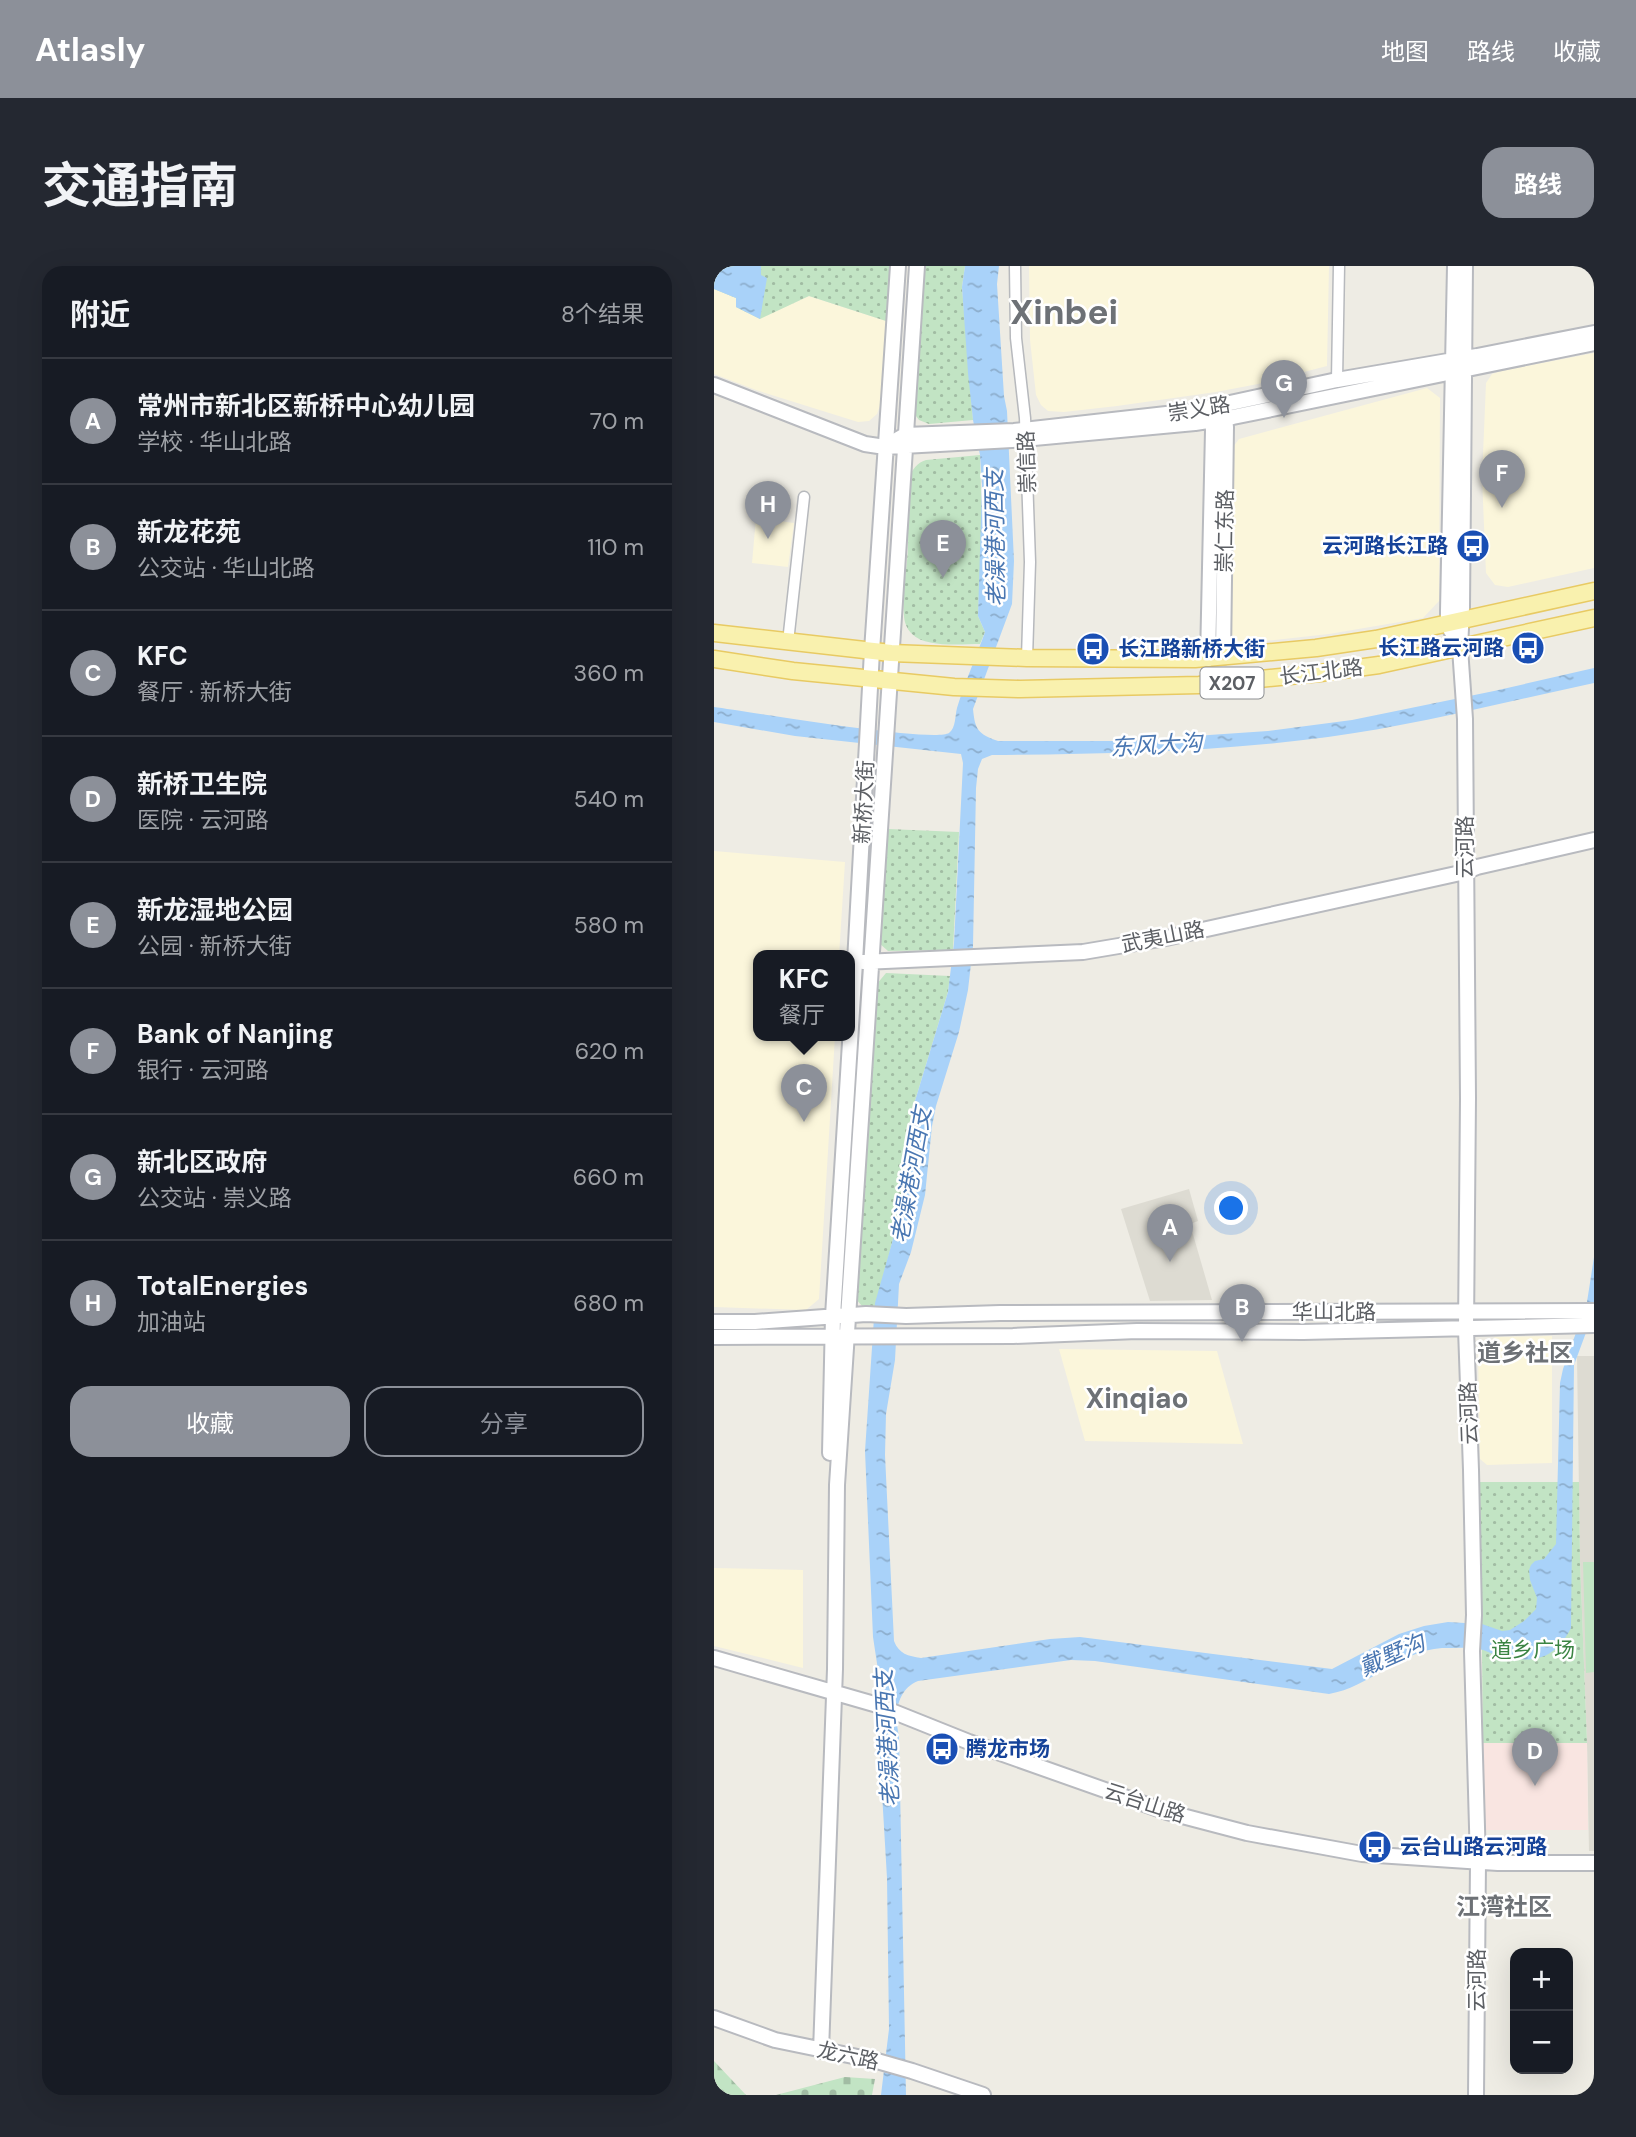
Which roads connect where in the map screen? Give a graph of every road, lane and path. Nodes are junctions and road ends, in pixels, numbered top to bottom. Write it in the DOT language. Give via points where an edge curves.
graph roads {
  1 [pos="898,266"];
  2 [pos="917,266"];
  3 [pos="1015,266"];
  4 [pos="1339,266"];
  5 [pos="1454,266"];
  6 [pos="1465,266"];
  7 [pos="1594,333"];
  8 [pos="1594,343"];
  9 [pos="1459,365"];
  10 [pos="1337,380"];
  11 [pos="714,385"];
  12 [pos="1217,413"];
  13 [pos="1019,435"];
  14 [pos="904,441"];
  15 [pos="885,447"];
  16 [pos="804,497"];
  17 [pos="1594,591"];
  18 [pos="1594,618"];
  19 [pos="1455,623"];
  20 [pos="714,633"];
  21 [pos="788,642"];
  22 [pos="1460,648"];
  23 [pos="872,651"];
  24 [pos="891,653"];
  25 [pos="1023,658"];
  26 [pos="1215,658"];
  27 [pos="714,659"];
  28 [pos="871,679"];
  29 [pos="889,681"];
  30 [pos="1594,840"];
  31 [pos="1594,847"];
  32 [pos="1465,872"];
  33 [pos="862,962"];
  34 [pos="1466,1311"];
  35 [pos="1594,1311"];
  36 [pos="848,1315"];
  37 [pos="833,1316"];
  38 [pos="714,1322"];
  39 [pos="1594,1325"];
  40 [pos="1466,1329"];
  41 [pos="714,1337"];
  42 [pos="840,1337"];
  43 [pos="714,1658"];
  44 [pos="830,1691"];
  45 [pos="1478,1862"];
  46 [pos="1594,1863"];
  47 [pos="714,2018"];
  48 [pos="816,2050"];
  49 [pos="983,2095"];
  50 [pos="1476,2095"];
  1 -- 15 [label="street, 新桥大街"];
  2 -- 14 [label="street, 新桥大街"];
  3 -- 13 [label="street, 崇信路"];
  4 -- 10 [label="street"];
  5 -- 9 [label="street, 云河路"];
  6 -- 9 [label="street, 云河路"];
  7 -- 9 [label="street, 崇义路"];
  8 -- 9 [label="street, 崇义路"];
  9 -- 10 [label="street, 崇义路"];
  9 -- 12 [label="street, 崇义路"];
  9 -- 19 [label="street, 云河路"];
  10 -- 12 [label="street, 崇义路"];
  11 -- 15 [label="street" via="865,444"];
  12 -- 13 [label="street, 崇义路"];
  12 -- 26 [label="street, 崇仁东路" via="1226,535"];
  13 -- 14 [label="street, 崇义路"];
  13 -- 25 [label="street, 崇信路" via="1030,562"];
  14 -- 15 [label="street, 崇义路"];
  14 -- 24 [label="street, 新桥大街"];
  15 -- 23 [label="street, 新桥大街"];
  16 -- 21 [label="street"];
  17 -- 19 [label="main road, 长江北路 / X207"];
  18 -- 22 [label="main road, 长江北路 / X207"];
  19 -- 22 [label="street, 云河路"];
  19 -- 26 [label="main road, 长江北路 / X207" via="1364,641"];
  20 -- 21 [label="main road"];
  21 -- 23 [label="main road"];
  22 -- 29 [label="main road, 长江北路 / X207" via="1367,666 1225,683 1020,690"];
  22 -- 32 [label="street, 云河路"];
  23 -- 24 [label="main road"];
  23 -- 28 [label="street, 新桥大街"];
  24 -- 25 [label="main road, 长江北路"];
  24 -- 29 [label="street, 新桥大街"];
  25 -- 26 [label="main road, 长江北路 / X207"];
  27 -- 28 [label="main road"];
  28 -- 29 [label="main road"];
  28 -- 33 [label="street, 新桥大街"];
  29 -- 33 [label="street, 新桥大街"];
  30 -- 32 [label="street, 武夷山路"];
  31 -- 32 [label="street, 武夷山路" via="1477,874"];
  32 -- 33 [label="street, 武夷山路" via="1083,952"];
  32 -- 34 [label="street, 云河路"];
  33 -- 36 [label="street, 新桥大街"];
  33 -- 37 [label="street, 新桥大街"];
  34 -- 35 [label="street, 华山北路"];
  34 -- 36 [label="street, 华山北路"];
  34 -- 40 [label="street, 云河路"];
  36 -- 37 [label="street"];
  36 -- 42 [label="street, 新桥大街"];
  37 -- 38 [label="street"];
  37 -- 42 [label="street, 新桥大街"];
  39 -- 40 [label="street, 华山北路"];
  40 -- 42 [label="street, 华山北路"];
  40 -- 45 [label="street, 云河路"];
  41 -- 42 [label="street"];
  42 -- 44 [label="street"];
  43 -- 44 [label="street, 云台山路"];
  44 -- 45 [label="street, 云台山路" via="1167,1812 1247,1833 1362,1854"];
  44 -- 48 [label="street"];
  45 -- 46 [label="street, 云台山路"];
  45 -- 50 [label="street, 云河路"];
  47 -- 48 [label="street, 龙六路"];
  48 -- 49 [label="street, 龙六路" via="877,2061"];
}
